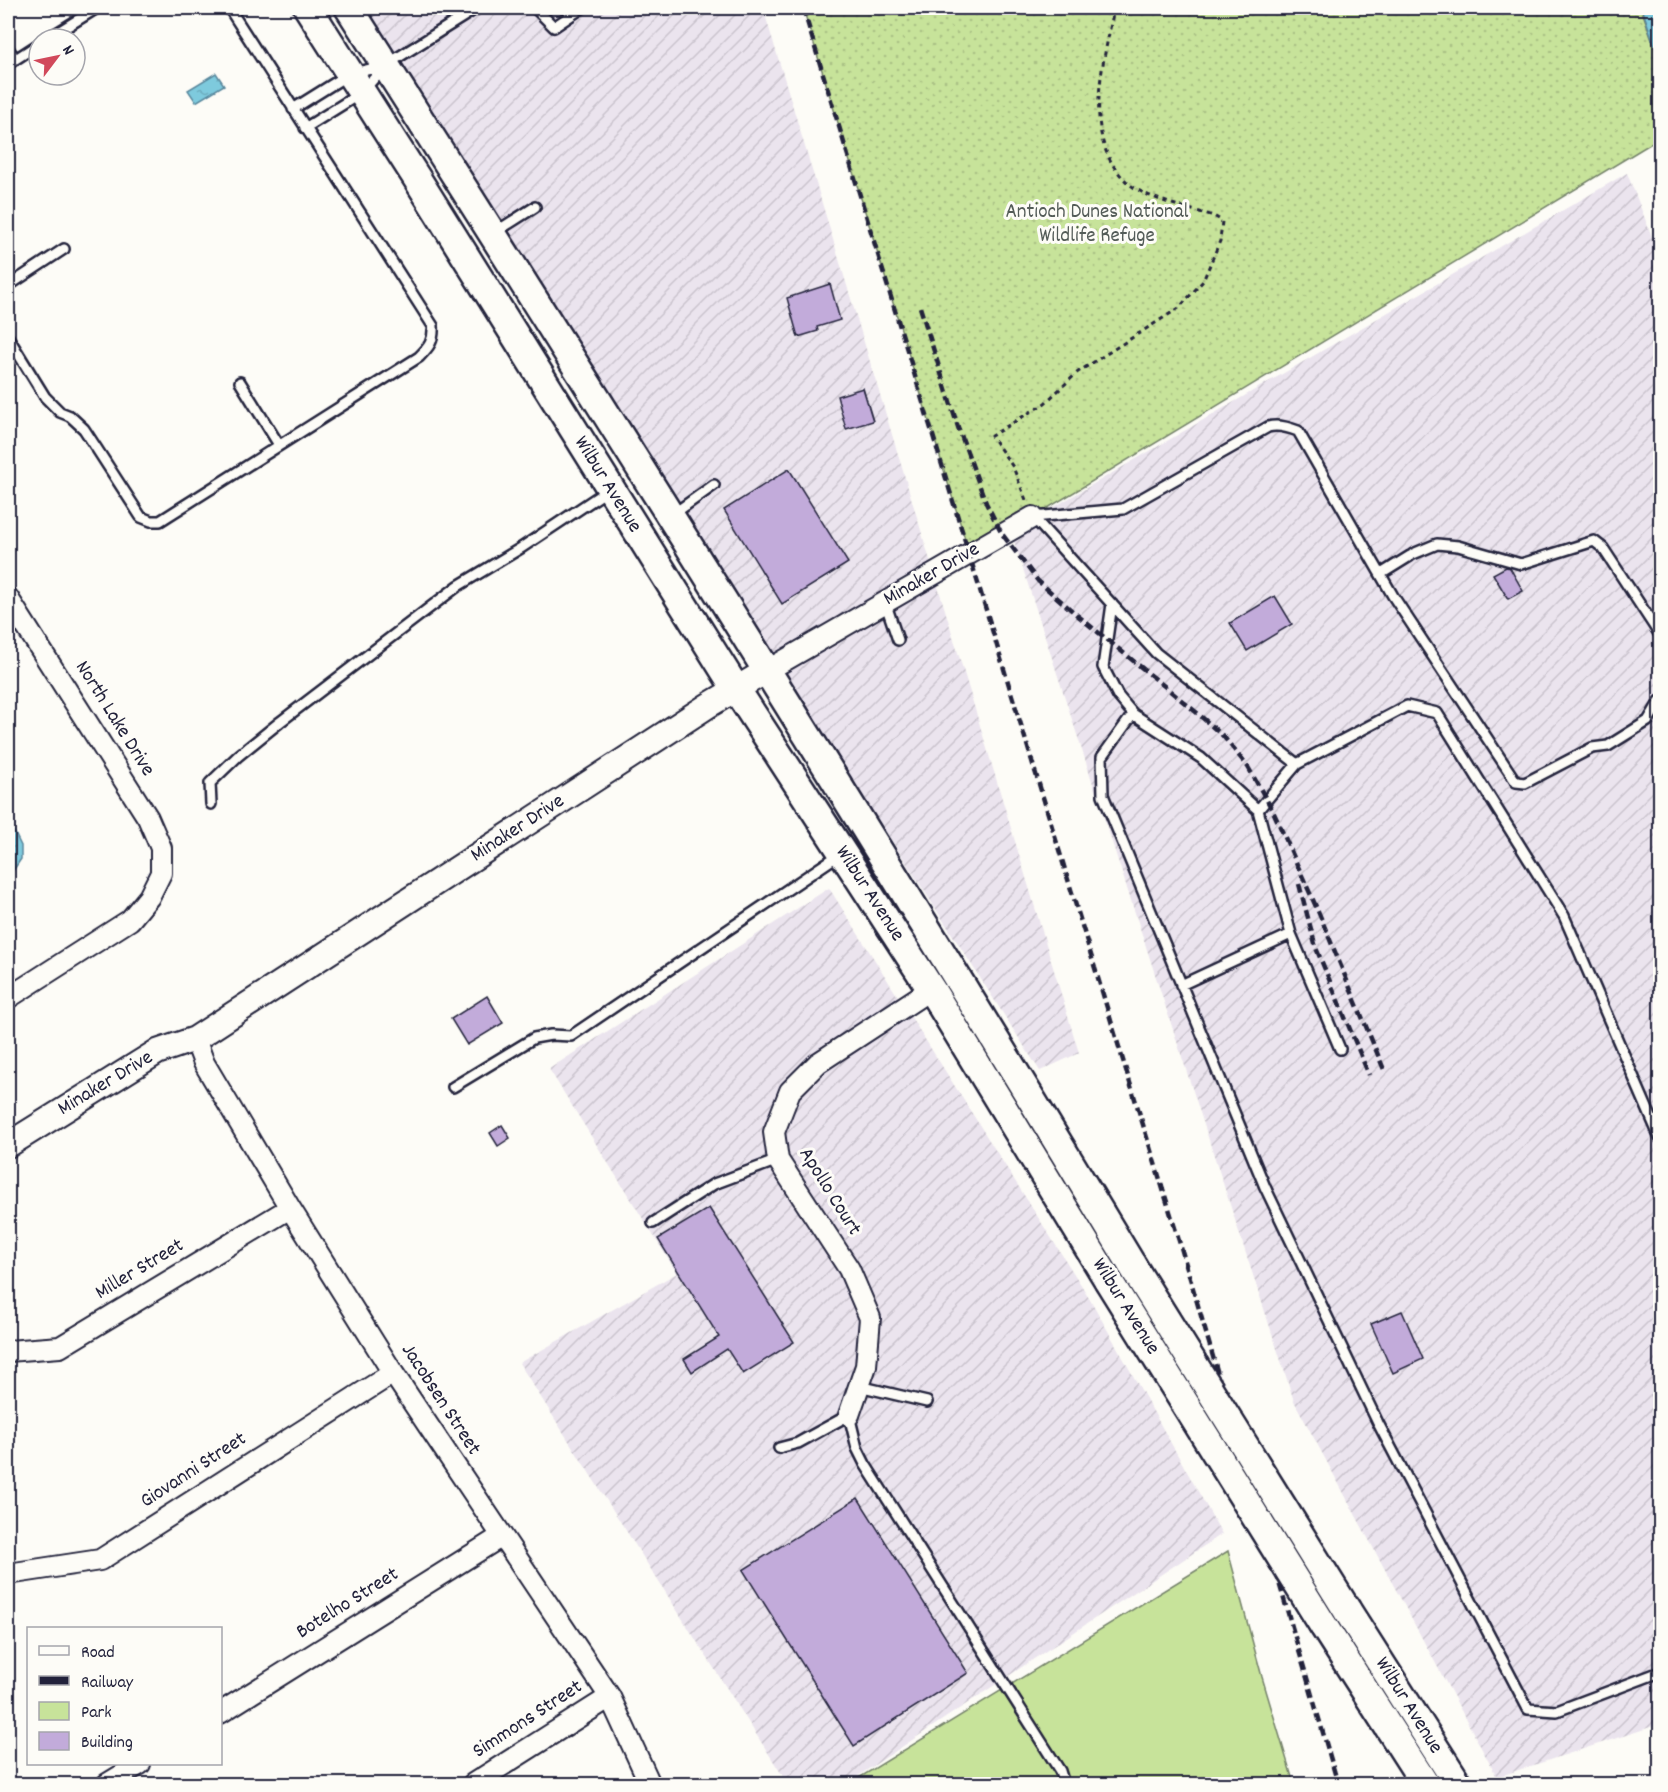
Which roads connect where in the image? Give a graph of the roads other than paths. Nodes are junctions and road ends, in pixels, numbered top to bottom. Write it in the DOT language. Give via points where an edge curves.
graph roads {
  1 [pos="97,8"];
  2 [pos="229,8"];
  3 [pos="308,8"];
  4 [pos="349,8"];
  5 [pos="477,8"];
  6 [pos="536,8"];
  7 [pos="582,8"];
  8 [pos="66,27"];
  9 [pos="8,48"];
  10 [pos="27,52"];
  11 [pos="11,62"];
  12 [pos="386,65"];
  13 [pos="355,83"];
  14 [pos="293,109"];
  15 [pos="305,128"];
  16 [pos="416,177"];
  17 [pos="535,207"];
  18 [pos="492,235"];
  19 [pos="64,249"];
  20 [pos="8,286"];
  21 [pos="8,338"];
  22 [pos="240,382"];
  23 [pos="279,445"];
  24 [pos="714,485"];
  25 [pos="610,489"];
  26 [pos="670,517"];
  27 [pos="1033,517"];
  28 [pos="1381,574"];
  29 [pos="885,602"];
  30 [pos="1112,604"];
  31 [pos="11,609"];
  32 [pos="1660,635"];
  33 [pos="898,640"];
  34 [pos="768,670"];
  35 [pos="736,689"];
  36 [pos="1660,701"];
  37 [pos="1133,714"];
  38 [pos="1297,764"];
  39 [pos="211,804"];
  40 [pos="1258,810"];
  41 [pos="842,853"];
  42 [pos="1291,934"];
  43 [pos="955,974"];
  44 [pos="1181,985"];
  45 [pos="931,989"];
  46 [pos="8,998"];
  47 [pos="195,1039"];
  48 [pos="1340,1049"];
  49 [pos="453,1087"];
  50 [pos="1660,1138"];
  51 [pos="8,1145"];
  52 [pos="778,1160"];
  53 [pos="290,1208"];
  54 [pos="653,1223"];
  55 [pos="8,1351"];
  56 [pos="393,1372"];
  57 [pos="859,1386"];
  58 [pos="927,1402"];
  59 [pos="849,1415"];
  60 [pos="778,1448"];
  61 [pos="502,1536"];
  62 [pos="8,1574"];
  63 [pos="1660,1672"];
  64 [pos="610,1697"];
  65 [pos="222,1712"];
  66 [pos="138,1765"];
  67 [pos="107,1785"];
  68 [pos="472,1785"];
  69 [pos="650,1785"];
  70 [pos="1064,1785"];
  71 [pos="1425,1785"];
  72 [pos="1458,1785"];
  1 -- 8 [label="lane"];
  2 -- 14 [label="lane"];
  3 -- 13 [label="main road, Wilbur Avenue"];
  4 -- 12 [label="main road, Wilbur Avenue"];
  5 -- 12 [label="lane"];
  6 -- 7 [label="lane" via="554,27"];
  9 -- 11 [label="lane"];
  10 -- 11 [label="lane"];
  12 -- 13 [label="lane"];
  12 -- 13 [label="lane"];
  12 -- 18 [label="main road, Wilbur Avenue"];
  13 -- 14 [label="lane"];
  13 -- 15 [label="lane"];
  13 -- 16 [label="main road, Wilbur Avenue"];
  14 -- 15 [label="lane"];
  15 -- 23 [label="lane" via="433,326 433,337 429,348 419,357"];
  16 -- 18 [label="main road" via="443,197 464,228 472,234"];
  16 -- 25 [label="main road, Wilbur Avenue"];
  17 -- 18 [label="lane"];
  18 -- 26 [label="main road, Wilbur Avenue"];
  19 -- 20 [label="lane"];
  21 -- 23 [label="lane" via="45,397 84,429 141,517 151,521 160,521"];
  22 -- 23 [label="lane"];
  24 -- 26 [label="lane"];
  25 -- 35 [label="main road, Wilbur Avenue"];
  25 -- 39 [label="lane" via="458,586 280,722 210,783"];
  26 -- 34 [label="main road, Wilbur Avenue"];
  27 -- 28 [label="lane" via="1123,509 1268,427 1281,426 1298,431"];
  27 -- 29 [label="street, Minaker Drive"];
  27 -- 30 [label="lane"];
  28 -- 32 [label="lane" via="1437,544 1521,564 1594,541 1603,548"];
  28 -- 36 [label="lane" via="1516,782 1525,783 1592,748 1608,746 1648,721"];
  29 -- 33 [label="lane"];
  29 -- 34 [label="street, Minaker Drive"];
  30 -- 37 [label="lane" via="1103,667"];
  30 -- 38 [label="lane" via="1156,653"];
  31 -- 46 [label="street, North Lake Drive" via="148,818 161,848 160,873 149,897 130,920"];
  34 -- 35 [label="street, Minaker Drive"];
  34 -- 43 [label="main road, Wilbur Avenue"];
  35 -- 41 [label="main road, Wilbur Avenue"];
  35 -- 47 [label="street, Minaker Drive"];
  37 -- 40 [label="lane" via="1201,758"];
  37 -- 44 [label="lane" via="1102,757 1103,795"];
  38 -- 40 [label="lane"];
  38 -- 50 [label="lane" via="1407,706 1437,713 1564,916"];
  40 -- 42 [label="lane"];
  41 -- 45 [label="main road, Wilbur Avenue"];
  41 -- 49 [label="lane" via="571,1036 534,1038"];
  42 -- 44 [label="lane"];
  42 -- 48 [label="lane"];
  43 -- 45 [label="main road"];
  43 -- 72 [label="main road, Wilbur Avenue, bridge"];
  44 -- 63 [label="lane" via="1264,1187 1372,1413 1528,1709 1557,1711"];
  45 -- 52 [label="street, Apollo Court" via="818,1063 790,1091 774,1132"];
  45 -- 71 [label="main road, Wilbur Avenue, bridge" via="1108,1280"];
  47 -- 51 [label="street, Minaker Drive" via="157,1052"];
  47 -- 53 [label="street, Jacobsen Street" via="204,1063"];
  52 -- 54 [label="lane" via="714,1184"];
  52 -- 57 [label="street, Apollo Court" via="849,1269 870,1318 866,1366"];
  53 -- 55 [label="street, Miller Street" via="60,1347"];
  53 -- 56 [label="street, Jacobsen Street"];
  56 -- 61 [label="street, Jacobsen Street"];
  56 -- 62 [label="street, Giovanni Street" via="100,1560"];
  57 -- 58 [label="lane"];
  57 -- 59 [label="street, Apollo Court"];
  59 -- 60 [label="lane" via="798,1443"];
  59 -- 70 [label="lane" via="865,1464 1060,1771"];
  61 -- 64 [label="street, Jacobsen Street"];
  61 -- 65 [label="street, Botelho Street"];
  64 -- 68 [label="street, Simmons Street"];
  64 -- 69 [label="street, Jacobsen Street"];
  66 -- 67 [label="street"];
}
